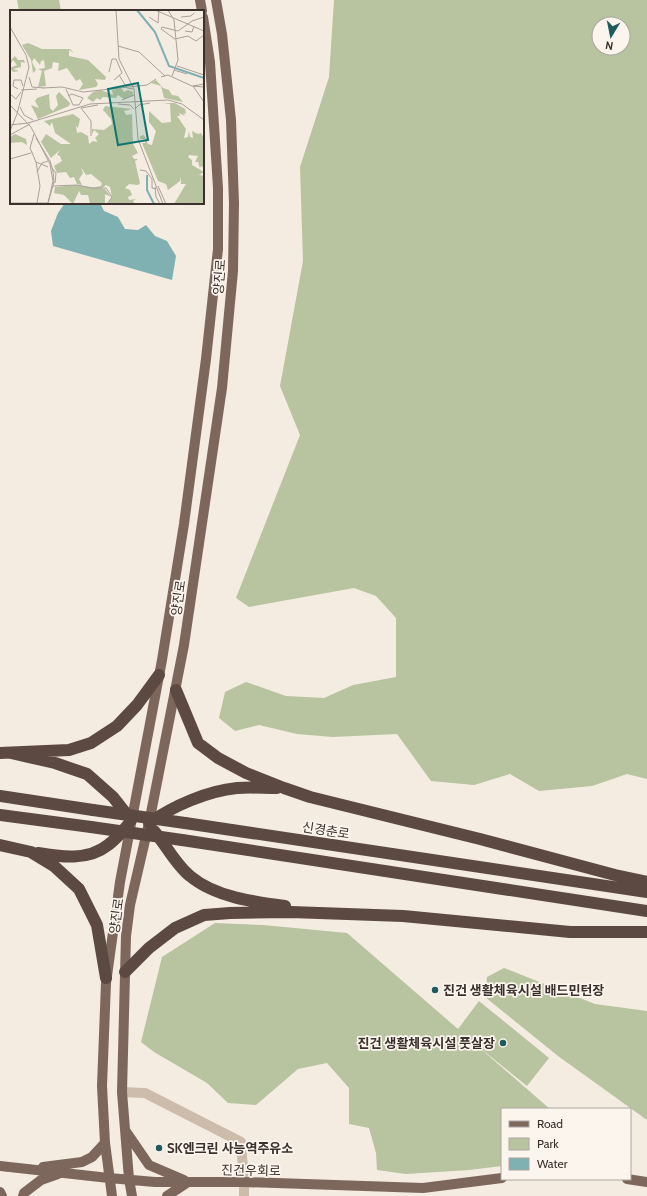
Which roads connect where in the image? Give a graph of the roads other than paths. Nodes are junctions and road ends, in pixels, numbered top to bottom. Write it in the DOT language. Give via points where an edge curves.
graph roads {
  1 [pos="200,0"];
  2 [pos="216,0"];
  3 [pos="202,10"];
  4 [pos="204,23"];
  5 [pos="159,675"];
  6 [pos="176,690"];
  7 [pos="6,753"];
  8 [pos="284,788"];
  9 [pos="0,796"];
  10 [pos="0,815"];
  11 [pos="132,821"];
  12 [pos="149,823"];
  13 [pos="0,845"];
  14 [pos="31,852"];
  15 [pos="647,882"];
  16 [pos="647,892"];
  17 [pos="647,911"];
  18 [pos="333,913"];
  19 [pos="647,932"];
  20 [pos="125,972"];
  21 [pos="106,978"];
  22 [pos="122,1092"];
  23 [pos="125,1130"];
  24 [pos="105,1143"];
  25 [pos="0,1166"];
  26 [pos="23,1169"];
  27 [pos="62,1173"];
  28 [pos="109,1178"];
  29 [pos="501,1178"];
  30 [pos="631,1179"];
  31 [pos="129,1180"];
  32 [pos="188,1182"];
  33 [pos="244,1182"];
  34 [pos="647,1182"];
  35 [pos="0,1192"];
  36 [pos="2,1196"];
  37 [pos="23,1196"];
  38 [pos="112,1196"];
  39 [pos="132,1196"];
  40 [pos="167,1196"];
  41 [pos="244,1196"];
  1 -- 3 [label="main road"];
  2 -- 6 [label="main road, 양진로" via="231,120 233,271 222,388"];
  4 -- 5 [label="main road, 양진로" via="210,62 218,188 218,249 184,524"];
  5 -- 7 [label="highway" via="137,705 117,726 91,743 69,750"];
  5 -- 11 [label="main road, 양진로"];
  6 -- 8 [label="highway" via="198,743 218,758 246,773"];
  6 -- 12 [label="main road, 양진로"];
  7 -- 11 [label="highway" via="55,763 87,774 113,797"];
  8 -- 12 [label="highway" via="237,788 208,793 163,813"];
  8 -- 15 [label="highway" via="310,797"];
  9 -- 16 [label="highway, 신경춘로, bridge"];
  10 -- 17 [label="highway, bridge"];
  11 -- 12 [label="highway"];
  11 -- 14 [label="highway" via="108,846 91,855 64,857"];
  11 -- 21 [label="main road, 양진로"];
  12 -- 18 [label="highway" via="190,876 209,889 236,898"];
  12 -- 20 [label="main road, 양진로" via="130,905"];
  13 -- 14 [label="highway"];
  14 -- 21 [label="highway" via="54,866 78,889 97,925"];
  18 -- 19 [label="highway" via="403,916 570,932"];
  18 -- 20 [label="highway" via="204,915 175,928 149,948"];
  20 -- 22 [label="main road, 양진로"];
  21 -- 24 [label="main road, 양진로" via="102,1086"];
  22 -- 23 [label="main road, 양진로"];
  22 -- 33 [label="street" via="145,1093 241,1142"];
  23 -- 31 [label="main road, 양진로"];
  23 -- 32 [label="main road" via="149,1165"];
  24 -- 26 [label="main road" via="92,1157 82,1162"];
  24 -- 28 [label="main road, 양진로"];
  25 -- 26 [label="main road, 진건우회로"];
  26 -- 27 [label="main road, 진건우회로"];
  27 -- 28 [label="main road, 진건우회로"];
  27 -- 37 [label="main road" via="41,1180"];
  28 -- 31 [label="main road, 진건우회로"];
  28 -- 38 [label="main road, 양진로"];
  29 -- 33 [label="main road, 진건우회로" via="423,1188"];
  30 -- 34 [label="main road"];
  31 -- 32 [label="main road, 진건우회로"];
  31 -- 39 [label="main road, 양진로"];
  32 -- 33 [label="main road, 진건우회로"];
  32 -- 40 [label="main road"];
  33 -- 41 [label="street"];
  35 -- 36 [label="main road"];
}
